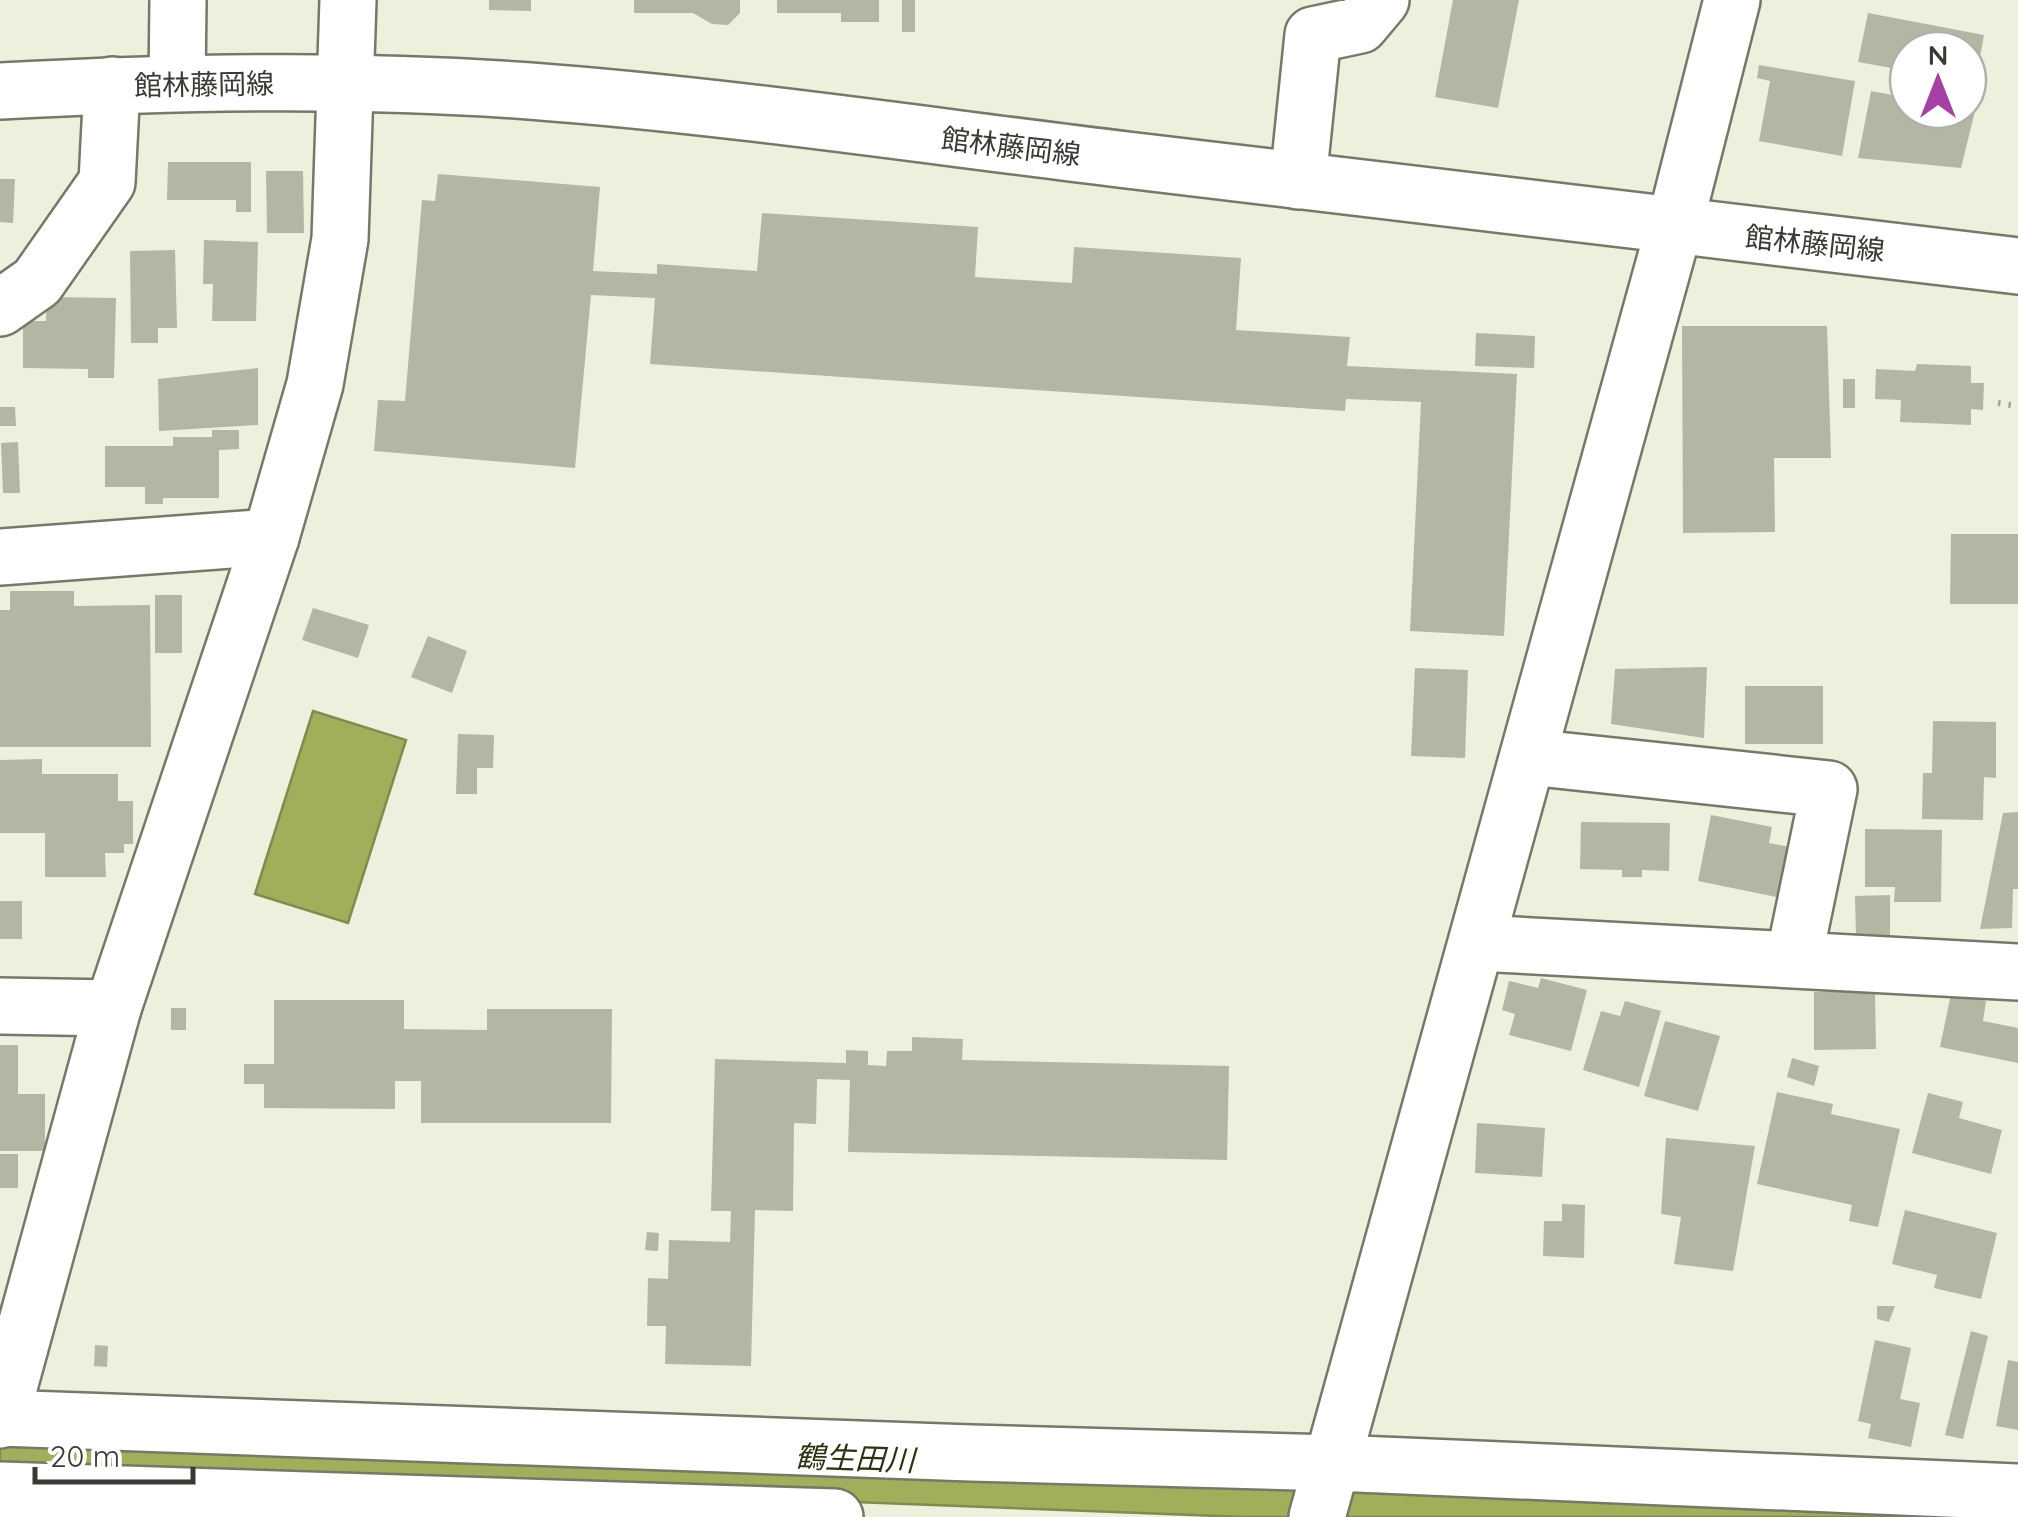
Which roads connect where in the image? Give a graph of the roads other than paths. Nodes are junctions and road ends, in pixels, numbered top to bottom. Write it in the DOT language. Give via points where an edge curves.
graph roads {
  1 [pos="178,0"];
  2 [pos="348,0"];
  3 [pos="1381,0"];
  4 [pos="1732,0"];
  5 [pos="178,83"];
  6 [pos="344,83"];
  7 [pos="112,86"];
  8 [pos="0,92"];
  9 [pos="1298,181"];
  10 [pos="1674,228"];
  11 [pos="2018,266"];
  12 [pos="0,308"];
  13 [pos="270,537"];
  14 [pos="0,557"];
  15 [pos="1529,757"];
  16 [pos="1478,943"];
  17 [pos="1794,958"];
  18 [pos="2018,972"];
  19 [pos="0,1006"];
  20 [pos="113,1008"];
  21 [pos="0,1419"];
  22 [pos="1327,1486"];
  23 [pos="0,1490"];
  24 [pos="2018,1492"];
  25 [pos="442,1511"];
  26 [pos="791,1516"];
  27 [pos="835,1517"];
  1 -- 5 [label="street"];
  2 -- 6 [label="street"];
  3 -- 9 [label="street" via="1360,25 1312,36"];
  4 -- 10 [label="street"];
  5 -- 6 [label="street, 館林藤岡線"];
  5 -- 7 [label="street, 館林藤岡線"];
  6 -- 9 [label="street, 館林藤岡線" via="680,106"];
  6 -- 13 [label="street" via="340,239 315,384"];
  7 -- 8 [label="street, 館林藤岡線"];
  7 -- 12 [label="street" via="107,182 38,282"];
  9 -- 10 [label="street, 館林藤岡線"];
  10 -- 11 [label="street, 館林藤岡線"];
  10 -- 15 [label="street"];
  13 -- 14 [label="street"];
  13 -- 20 [label="street"];
  15 -- 16 [label="street"];
  15 -- 17 [label="street" via="1829,789"];
  16 -- 17 [label="street"];
  16 -- 22 [label="street"];
  17 -- 18 [label="street"];
  19 -- 20 [label="street"];
  20 -- 21 [label="street"];
  21 -- 22 [label="street" via="931,1452"];
  22 -- 24 [label="street"];
  23 -- 25 [label="street"];
  25 -- 26 [label="street"];
  26 -- 27 [label="street"];
}
